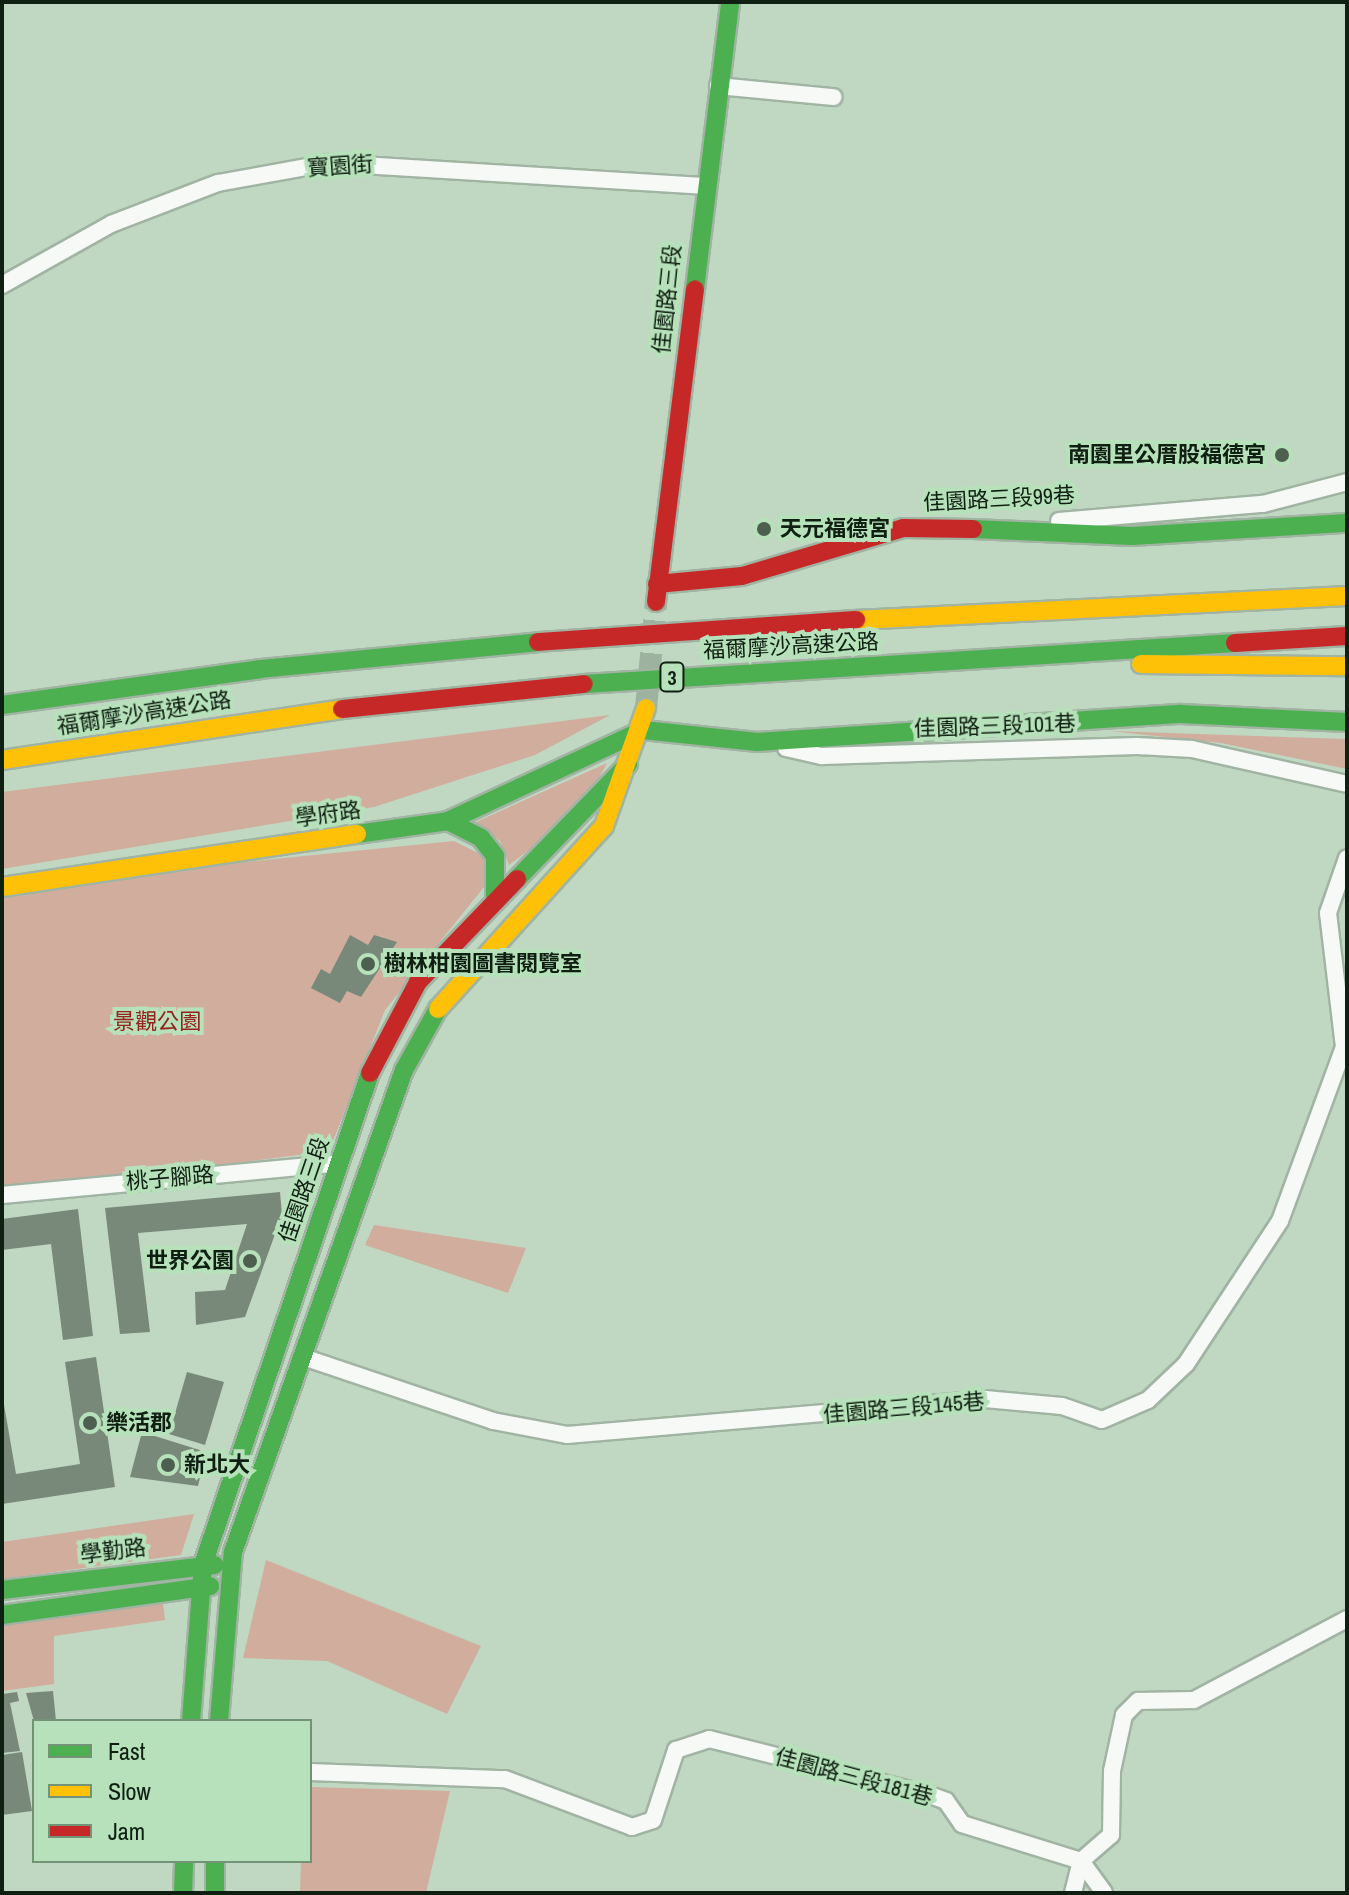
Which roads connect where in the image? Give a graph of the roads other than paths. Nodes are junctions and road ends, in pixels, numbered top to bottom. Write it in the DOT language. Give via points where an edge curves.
graph roads {
  1 [pos="730,2"];
  2 [pos="718,86"];
  3 [pos="833,97"];
  4 [pos="703,186"];
  5 [pos="2,285"];
  6 [pos="1347,482"];
  7 [pos="1347,523"];
  8 [pos="973,529"];
  9 [pos="1347,588"];
  10 [pos="657,593"];
  11 [pos="1347,596"];
  12 [pos="1122,602"];
  13 [pos="1347,636"];
  14 [pos="904,664"];
  15 [pos="1347,666"];
  16 [pos="2,705"];
  17 [pos="646,708"];
  18 [pos="1347,722"];
  19 [pos="643,730"];
  20 [pos="757,742"];
  21 [pos="2,760"];
  22 [pos="632,761"];
  23 [pos="1347,784"];
  24 [pos="448,821"];
  25 [pos="1347,858"];
  26 [pos="2,887"];
  27 [pos="495,898"];
  28 [pos="338,1163"];
  29 [pos="2,1195"];
  30 [pos="303,1357"];
  31 [pos="203,1565"];
  32 [pos="229,1575"];
  33 [pos="199,1588"];
  34 [pos="2,1590"];
  35 [pos="2,1615"];
  36 [pos="1347,1619"];
  37 [pos="191,1719"];
  38 [pos="219,1719"];
  39 [pos="312,1772"];
  40 [pos="1081,1861"];
  41 [pos="184,1863"];
  42 [pos="215,1863"];
  43 [pos="183,1893"];
  44 [pos="215,1893"];
  45 [pos="1073,1893"];
  46 [pos="1104,1893"];
  1 -- 2 [label="main road, 佳園路三段"];
  2 -- 3 [label="street"];
  2 -- 4 [label="main road, 佳園路三段"];
  4 -- 5 [label="street, 寶園街" via="329,163 218,183 111,224"];
  4 -- 10 [label="main road, 佳園路三段"];
  6 -- 8 [label="street, 佳園路三段99巷" via="1263,504"];
  7 -- 8 [label="main road" via="1132,536"];
  8 -- 10 [label="main road, 佳園路三段99巷" via="903,528 742,576"];
  9 -- 12 [label="main road"];
  11 -- 12 [label="main road, 福爾摩沙高速公路 / 3"];
  12 -- 16 [label="main road, 福爾摩沙高速公路 / 3" via="476,646"];
  13 -- 14 [label="main road, 福爾摩沙高速公路 / 3"];
  14 -- 15 [label="main road"];
  14 -- 21 [label="main road, 福爾摩沙高速公路 / 3" via="617,680 323,711"];
  17 -- 19 [label="main road, 佳園路三段"];
  18 -- 20 [label="main road" via="1181,714"];
  19 -- 20 [label="main road, 佳園路三段101巷"];
  19 -- 22 [label="main road, 佳園路三段"];
  19 -- 24 [label="main road, 學府路"];
  20 -- 23 [label="street, 佳園路三段101巷" via="822,756 1179,748"];
  22 -- 27 [label="main road, 佳園路三段"];
  22 -- 30 [label="main road, 佳園路三段" via="604,826 430,1018 404,1070"];
  24 -- 26 [label="main road, 學府路"];
  24 -- 27 [label="main road" via="481,838 495,856"];
  25 -- 30 [label="street, 佳園路三段145巷" via="1328,913 1344,1047 1285,1207 1186,1364 1148,1400 1102,1420 1062,1406 985,1399 567,1435 493,1421"];
  27 -- 28 [label="main road, 佳園路三段" via="418,982 378,1050"];
  28 -- 29 [label="street, 桃子腳路"];
  28 -- 31 [label="main road, 佳園路三段"];
  30 -- 32 [label="main road, 佳園路三段"];
  31 -- 32 [label="main road, 學勤路"];
  31 -- 33 [label="main road, 佳園路三段"];
  31 -- 34 [label="main road, 學勤路"];
  32 -- 33 [label="main road"];
  32 -- 38 [label="main road, 佳園路三段"];
  33 -- 35 [label="main road"];
  33 -- 37 [label="main road, 佳園路三段"];
  36 -- 40 [label="street" via="1194,1700 1138,1701 1124,1715 1112,1771 1116,1821"];
  39 -- 40 [label="street, 佳園路三段181巷" via="505,1779 632,1827 653,1820 676,1750 709,1739 927,1794 946,1801 962,1824"];
  40 -- 45 [label="street"];
  40 -- 46 [label="street"];
  41 -- 43 [label="main road"];
  42 -- 44 [label="main road"];
}
